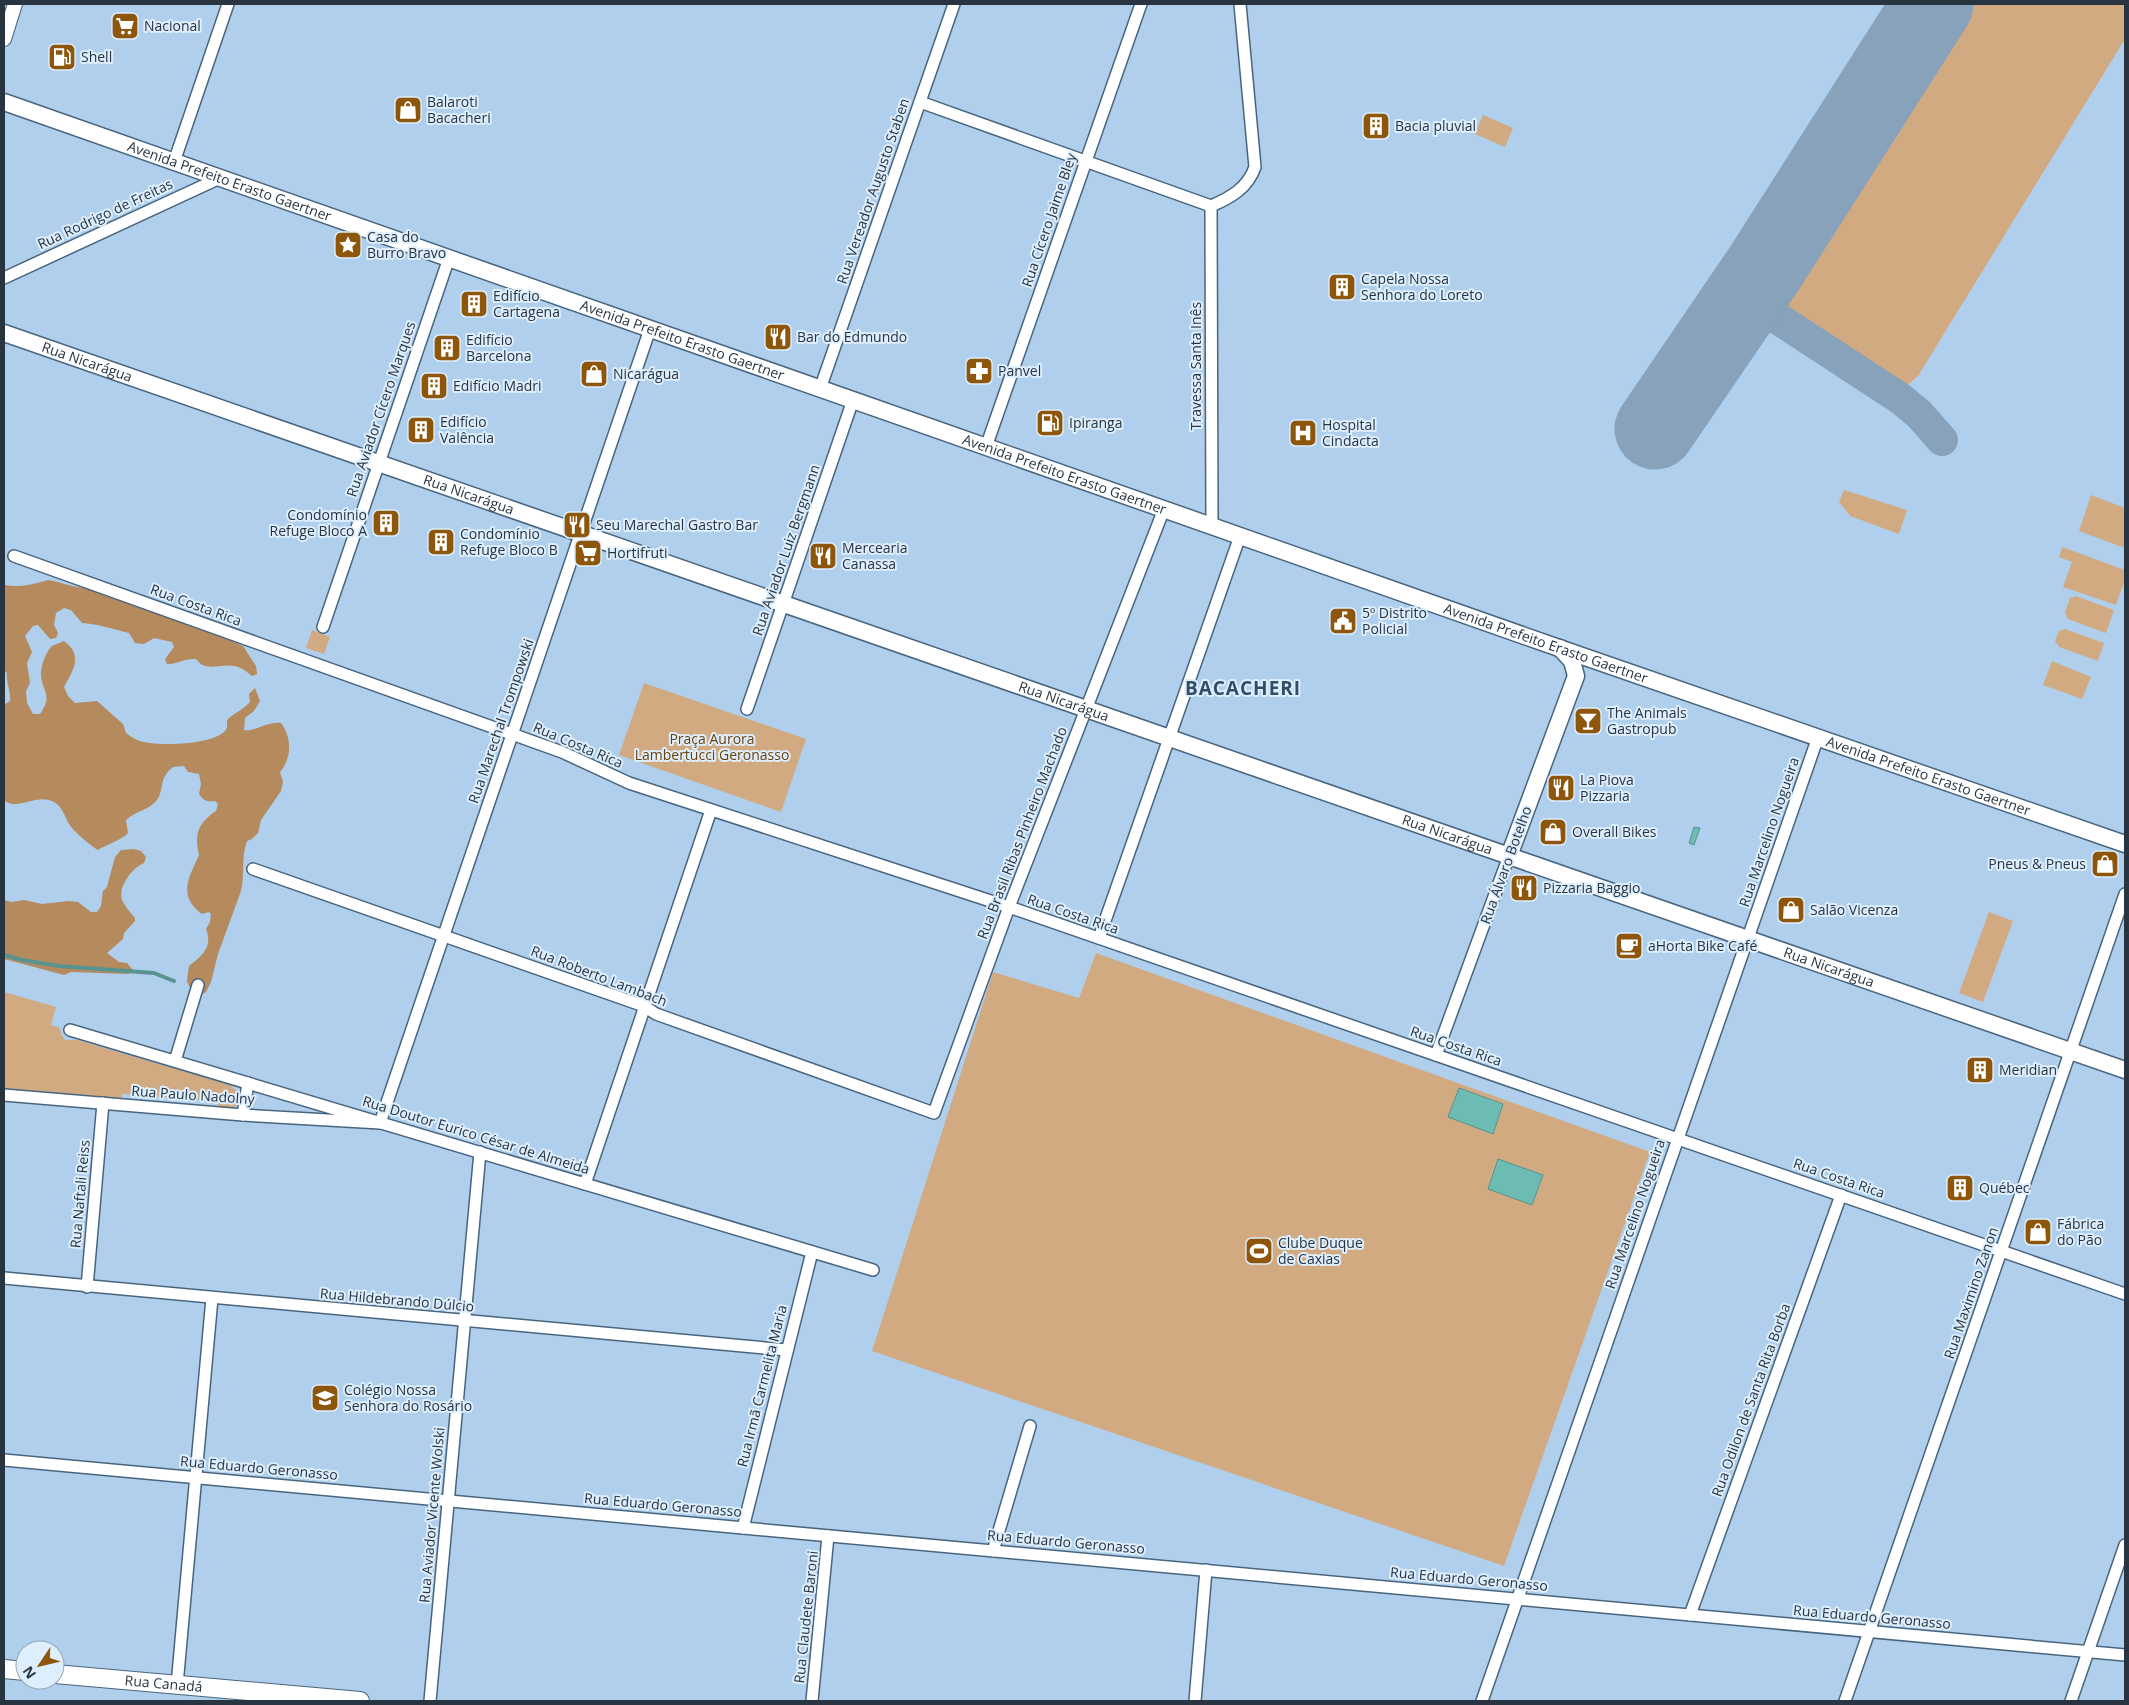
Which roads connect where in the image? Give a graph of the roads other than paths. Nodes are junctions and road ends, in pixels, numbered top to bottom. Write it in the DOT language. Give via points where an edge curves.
graph roads {
  1 [pos="15,4"];
  2 [pos="228,4"];
  3 [pos="954,4"];
  4 [pos="1141,4"];
  5 [pos="1240,4"];
  6 [pos="4,39"];
  7 [pos="4,102"];
  8 [pos="920,102"];
  9 [pos="174,162"];
  10 [pos="1086,162"];
  11 [pos="220,178"];
  12 [pos="1211,206"];
  13 [pos="449,258"];
  14 [pos="4,278"];
  15 [pos="650,329"];
  16 [pos="4,333"];
  17 [pos="820,389"];
  18 [pos="853,400"];
  19 [pos="986,447"];
  20 [pos="379,463"];
  21 [pos="1164,509"];
  22 [pos="1212,526"];
  23 [pos="581,533"];
  24 [pos="1240,536"];
  25 [pos="14,556"];
  26 [pos="783,604"];
  27 [pos="323,627"];
  28 [pos="1559,648"];
  29 [pos="1606,664"];
  30 [pos="1576,676"];
  31 [pos="747,709"];
  32 [pos="1086,709"];
  33 [pos="513,734"];
  34 [pos="1818,737"];
  35 [pos="1169,738"];
  36 [pos="711,810"];
  37 [pos="2125,844"];
  38 [pos="1510,856"];
  39 [pos="254,869"];
  40 [pos="2125,894"];
  41 [pos="1009,907"];
  42 [pos="444,936"];
  43 [pos="1099,938"];
  44 [pos="1748,939"];
  45 [pos="198,985"];
  46 [pos="644,1006"];
  47 [pos="70,1030"];
  48 [pos="2071,1051"];
  49 [pos="1436,1055"];
  50 [pos="175,1061"];
  51 [pos="2125,1070"];
  52 [pos="248,1083"];
  53 [pos="4,1095"];
  54 [pos="103,1103"];
  55 [pos="934,1113"];
  56 [pos="243,1115"];
  57 [pos="380,1123"];
  58 [pos="1678,1139"];
  59 [pos="480,1152"];
  60 [pos="585,1184"];
  61 [pos="1841,1195"];
  62 [pos="2002,1251"];
  63 [pos="812,1252"];
  64 [pos="873,1270"];
  65 [pos="4,1278"];
  66 [pos="88,1287"];
  67 [pos="2125,1294"];
  68 [pos="212,1298"];
  69 [pos="464,1321"];
  70 [pos="787,1350"];
  71 [pos="1030,1426"];
  72 [pos="4,1460"];
  73 [pos="196,1477"];
  74 [pos="448,1501"];
  75 [pos="742,1528"];
  76 [pos="828,1536"];
  77 [pos="2125,1545"];
  78 [pos="993,1551"];
  79 [pos="1206,1570"];
  80 [pos="1517,1599"];
  81 [pos="1690,1615"];
  82 [pos="1869,1631"];
  83 [pos="2088,1652"];
  84 [pos="2125,1655"];
  85 [pos="65,1675"];
  86 [pos="177,1685"];
  87 [pos="360,1701"];
  88 [pos="430,1701"];
  89 [pos="812,1701"];
  90 [pos="1195,1701"];
  91 [pos="1482,1701"];
  92 [pos="1845,1701"];
  93 [pos="2071,1701"];
  1 -- 6 [label="street"];
  2 -- 9 [label="street"];
  3 -- 8 [label="street, Rua Vereador Augusto Staben"];
  4 -- 10 [label="street, Rua Cícero Jaime Bley"];
  5 -- 12 [label="street" via="1255,167 1241,188"];
  7 -- 9 [label="main road, Avenida Prefeito Erasto Gaertner"];
  8 -- 10 [label="street"];
  8 -- 17 [label="street, Rua Vereador Augusto Staben"];
  9 -- 11 [label="main road, Avenida Prefeito Erasto Gaertner"];
  10 -- 12 [label="street"];
  10 -- 19 [label="street, Rua Cícero Jaime Bley"];
  11 -- 13 [label="main road, Avenida Prefeito Erasto Gaertner"];
  11 -- 14 [label="street, Rua Rodrigo de Freitas"];
  12 -- 22 [label="street, Travessa Santa Inês"];
  13 -- 15 [label="main road, Avenida Prefeito Erasto Gaertner"];
  13 -- 20 [label="street, Rua Aviador Cícero Marques"];
  15 -- 17 [label="main road, Avenida Prefeito Erasto Gaertner"];
  15 -- 23 [label="street, Rua Marechal Trompowski"];
  16 -- 20 [label="main road, Rua Nicarágua"];
  17 -- 18 [label="main road, Avenida Prefeito Erasto Gaertner"];
  18 -- 19 [label="main road, Avenida Prefeito Erasto Gaertner"];
  18 -- 26 [label="street, Rua Aviador Luiz Bergmann"];
  19 -- 21 [label="main road, Avenida Prefeito Erasto Gaertner"];
  20 -- 23 [label="main road, Rua Nicarágua"];
  20 -- 27 [label="street, Rua Aviador Cícero Marques"];
  21 -- 22 [label="main road, Avenida Prefeito Erasto Gaertner"];
  21 -- 32 [label="street, Rua Brasil Ribas Pinheiro Machado"];
  22 -- 24 [label="main road, Avenida Prefeito Erasto Gaertner"];
  23 -- 26 [label="main road, Rua Nicarágua"];
  23 -- 33 [label="street, Rua Marechal Trompowski"];
  24 -- 28 [label="main road, Avenida Prefeito Erasto Gaertner"];
  24 -- 35 [label="street"];
  25 -- 33 [label="street, Rua Costa Rica"];
  26 -- 31 [label="street, Rua Aviador Luiz Bergmann"];
  26 -- 32 [label="main road, Rua Nicarágua"];
  28 -- 29 [label="main road, Avenida Prefeito Erasto Gaertner"];
  28 -- 30 [label="main road" via="1572,661"];
  29 -- 30 [label="main road" via="1590,667"];
  29 -- 34 [label="main road, Avenida Prefeito Erasto Gaertner"];
  30 -- 38 [label="main road, Rua Álvaro Botelho"];
  32 -- 35 [label="main road, Rua Nicarágua"];
  32 -- 41 [label="street, Rua Brasil Ribas Pinheiro Machado"];
  33 -- 36 [label="street, Rua Costa Rica" via="568,754 630,783"];
  33 -- 42 [label="street, Rua Marechal Trompowski"];
  34 -- 37 [label="main road, Avenida Prefeito Erasto Gaertner"];
  34 -- 44 [label="street, Rua Marcelino Nogueira"];
  35 -- 38 [label="main road, Rua Nicarágua"];
  35 -- 43 [label="street"];
  36 -- 41 [label="street, Rua Costa Rica"];
  36 -- 46 [label="street"];
  38 -- 44 [label="main road, Rua Nicarágua"];
  38 -- 49 [label="street, Rua Álvaro Botelho"];
  39 -- 42 [label="street, Rua Roberto Lambach"];
  40 -- 48 [label="street, Rua Maximino Zanon"];
  41 -- 43 [label="street, Rua Costa Rica"];
  41 -- 55 [label="street, Rua Brasil Ribas Pinheiro Machado"];
  42 -- 46 [label="street, Rua Roberto Lambach"];
  42 -- 57 [label="street, Rua Marechal Trompowski"];
  43 -- 49 [label="street, Rua Costa Rica"];
  44 -- 48 [label="main road, Rua Nicarágua"];
  44 -- 58 [label="street, Rua Marcelino Nogueira"];
  45 -- 50 [label="street"];
  46 -- 55 [label="street, Rua Roberto Lambach" via="656,1014"];
  46 -- 60 [label="street"];
  47 -- 50 [label="street, Rua Doutor Eurico César de Almeida"];
  48 -- 51 [label="main road, Rua Nicarágua"];
  48 -- 62 [label="street, Rua Maximino Zanon"];
  49 -- 58 [label="street, Rua Costa Rica"];
  50 -- 52 [label="street, Rua Doutor Eurico César de Almeida"];
  52 -- 56 [label="street"];
  52 -- 57 [label="street, Rua Doutor Eurico César de Almeida"];
  53 -- 54 [label="street, Rua Paulo Nadolny"];
  54 -- 56 [label="street, Rua Paulo Nadolny"];
  54 -- 66 [label="street, Rua Naftali Reiss"];
  56 -- 57 [label="street, Rua Paulo Nadolny"];
  57 -- 59 [label="street, Rua Doutor Eurico César de Almeida"];
  58 -- 61 [label="street, Rua Costa Rica"];
  58 -- 80 [label="street, Rua Marcelino Nogueira"];
  59 -- 60 [label="street, Rua Doutor Eurico César de Almeida"];
  59 -- 69 [label="street, Rua Aviador Vicente Wolski"];
  60 -- 63 [label="street, Rua Doutor Eurico César de Almeida"];
  61 -- 62 [label="street, Rua Costa Rica"];
  61 -- 81 [label="street, Rua Odilon de Santa Rita Borba"];
  62 -- 67 [label="street, Rua Costa Rica"];
  62 -- 82 [label="street, Rua Maximino Zanon"];
  63 -- 64 [label="street, Rua Doutor Eurico César de Almeida"];
  63 -- 70 [label="street, Rua Irmã Carmelita Maria"];
  65 -- 66 [label="street, Rua Hildebrando Dúlcio"];
  66 -- 68 [label="street, Rua Hildebrando Dúlcio"];
  68 -- 69 [label="street, Rua Hildebrando Dúlcio"];
  68 -- 73 [label="street"];
  69 -- 70 [label="street, Rua Hildebrando Dúlcio"];
  69 -- 74 [label="street, Rua Aviador Vicente Wolski"];
  70 -- 75 [label="street, Rua Irmã Carmelita Maria"];
  71 -- 78 [label="street"];
  72 -- 73 [label="street, Rua Eduardo Geronasso"];
  73 -- 74 [label="street, Rua Eduardo Geronasso"];
  73 -- 86 [label="street"];
  74 -- 75 [label="street, Rua Eduardo Geronasso"];
  74 -- 88 [label="street, Rua Aviador Vicente Wolski"];
  75 -- 76 [label="street, Rua Eduardo Geronasso"];
  76 -- 78 [label="street, Rua Eduardo Geronasso"];
  76 -- 89 [label="street, Rua Claudete Baroni"];
  77 -- 83 [label="street"];
  78 -- 79 [label="street, Rua Eduardo Geronasso"];
  79 -- 80 [label="street, Rua Eduardo Geronasso"];
  79 -- 90 [label="street"];
  80 -- 81 [label="street, Rua Eduardo Geronasso"];
  80 -- 91 [label="street, Rua Marcelino Nogueira"];
  81 -- 82 [label="street, Rua Eduardo Geronasso"];
  82 -- 83 [label="street, Rua Eduardo Geronasso"];
  82 -- 92 [label="street, Rua Maximino Zanon"];
  83 -- 84 [label="street, Rua Eduardo Geronasso"];
  83 -- 93 [label="street"];
  85 -- 86 [label="main road, Rua Canadá"];
  86 -- 87 [label="main road, Rua Canadá"];
}
